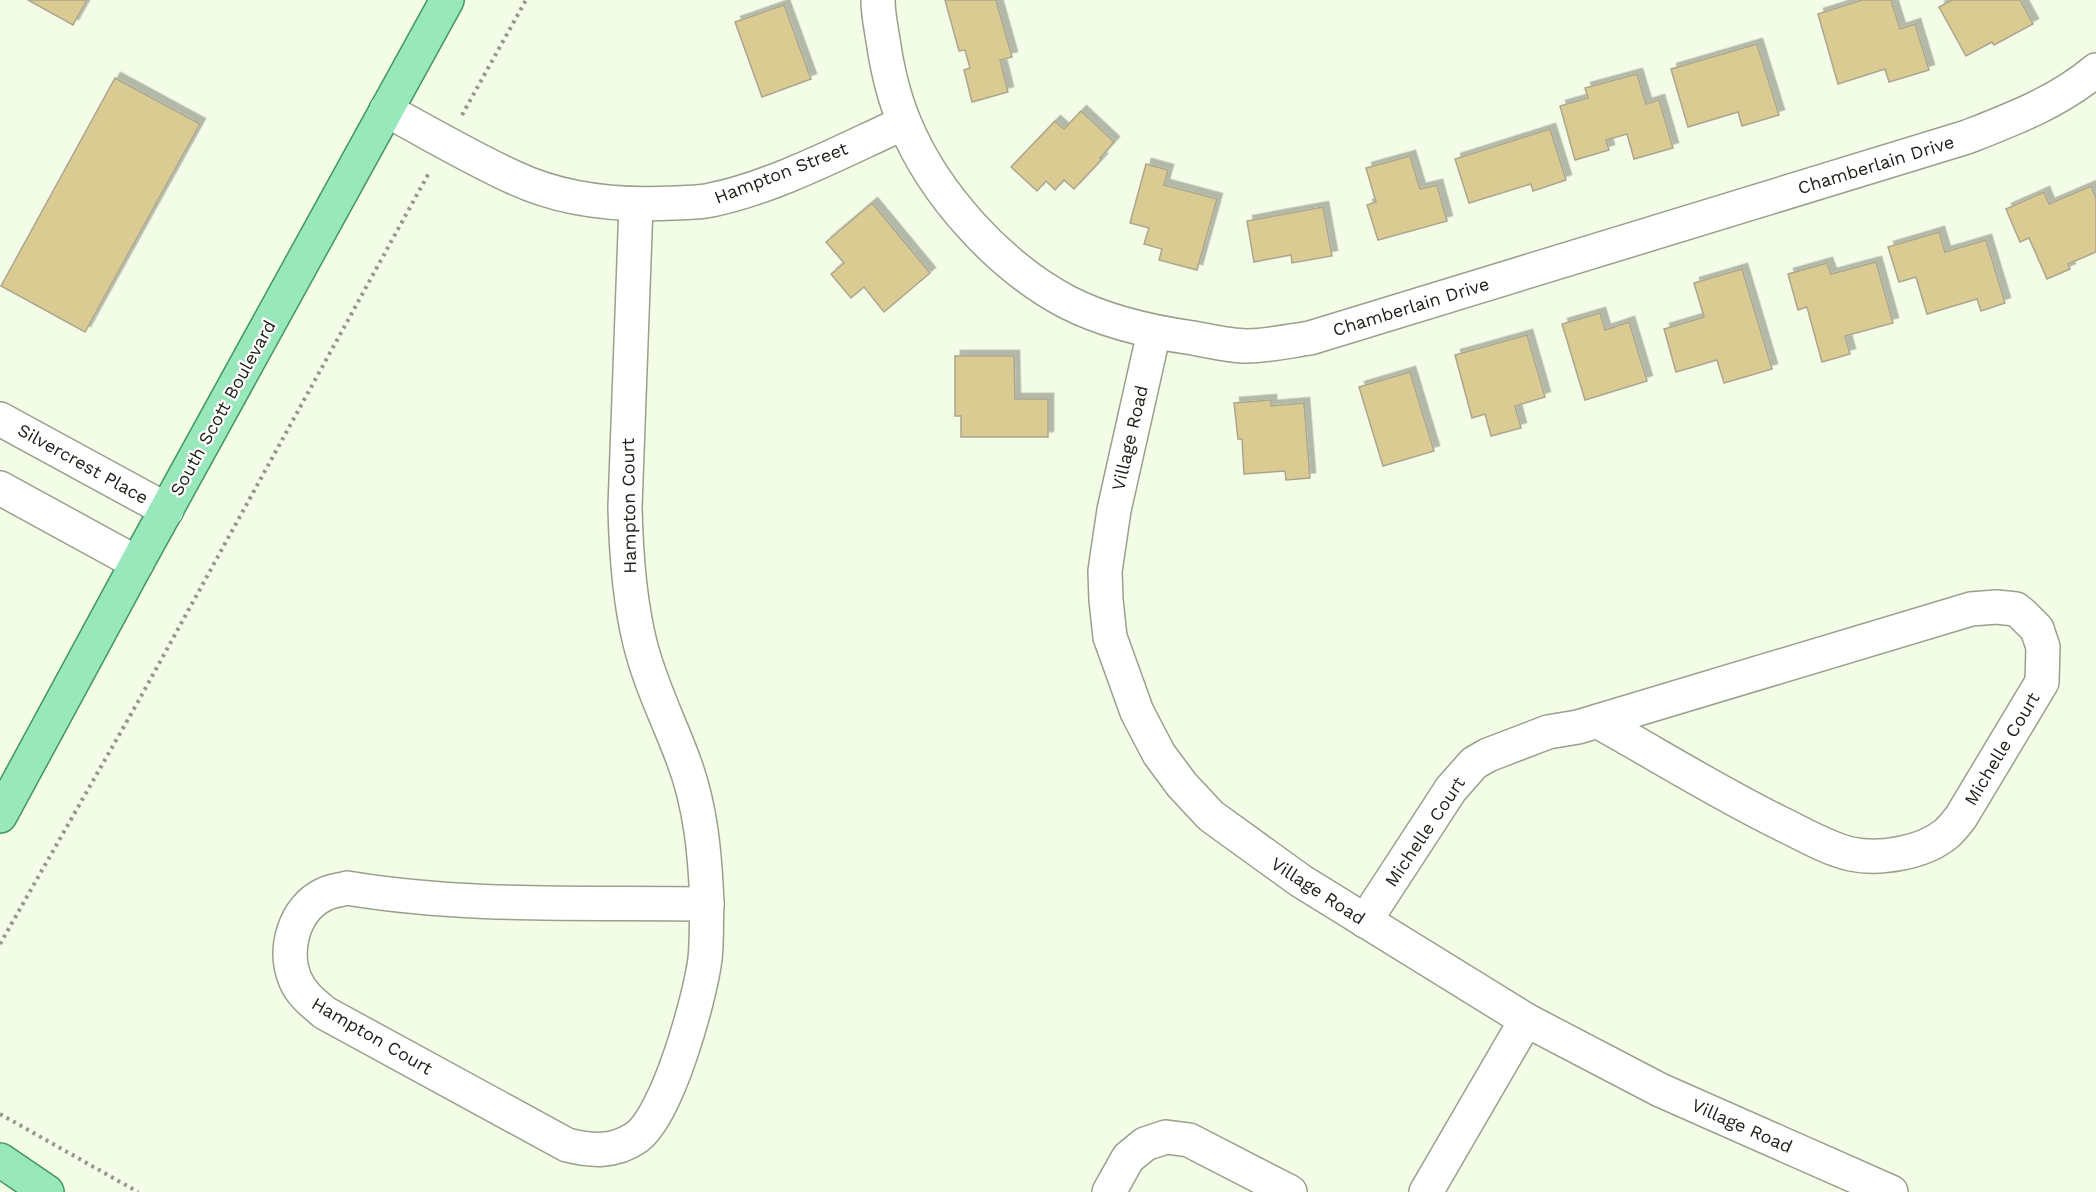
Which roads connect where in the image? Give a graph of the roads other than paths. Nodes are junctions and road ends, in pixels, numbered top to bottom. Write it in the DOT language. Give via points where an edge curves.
graph roads {
  1 [pos="447,0"];
  2 [pos="878,0"];
  3 [pos="2096,70"];
  4 [pos="386,110"];
  5 [pos="904,123"];
  6 [pos="636,205"];
  7 [pos="1154,332"];
  8 [pos="0,419"];
  9 [pos="0,488"];
  10 [pos="167,510"];
  11 [pos="136,563"];
  12 [pos="1597,721"];
  13 [pos="0,816"];
  14 [pos="707,904"];
  15 [pos="1365,921"];
  16 [pos="1526,1020"];
  17 [pos="0,1160"];
  18 [pos="47,1192"];
  19 [pos="1109,1192"];
  20 [pos="1290,1192"];
  21 [pos="1426,1192"];
  22 [pos="1891,1192"];
  1 -- 4 [label="main road, South Scott Boulevard"];
  2 -- 5 [label="street, Chamberlain Drive" via="886,62"];
  3 -- 7 [label="street, Chamberlain Drive" via="2077,86 2024,115 1967,137 1310,338 1246,346"];
  4 -- 6 [label="street, Hampton Street" via="516,178 552,191"];
  4 -- 10 [label="main road, South Scott Boulevard"];
  5 -- 6 [label="street, Hampton Street" via="735,194 708,201"];
  5 -- 7 [label="street, Chamberlain Drive" via="921,158 945,193 996,251 1067,302 1107,319"];
  6 -- 14 [label="street, Hampton Court" via="626,551 640,644 696,803 704,847"];
  7 -- 15 [label="street, Village Road" via="1114,510 1105,572 1110,637 1123,678 1159,754 1211,816 1301,881"];
  8 -- 10 [label="street, Silvercrest Place"];
  9 -- 11 [label="street"];
  10 -- 11 [label="main road, South Scott Boulevard"];
  11 -- 13 [label="main road, South Scott Boulevard"];
  12 -- 12 [label="street, Michelle Court" via="1808,837 1850,854 1905,852 1946,834 1961,817 2042,682 2043,647 2037,629 2016,609 1971,609"];
  12 -- 15 [label="street, Michelle Court" via="1548,732 1474,763 1451,789"];
  14 -- 14 [label="street, Hampton Court" via="705,960 676,1066 655,1117 638,1137 607,1149 590,1151 567,1145 326,1013 306,997 295,979 289,955 293,931 305,909 324,894 347,888 442,901"];
  15 -- 16 [label="street, Village Road"];
  16 -- 21 [label="street"];
  16 -- 22 [label="street, Village Road" via="1660,1090"];
  17 -- 18 [label="main road"];
  19 -- 20 [label="street" via="1128,1158 1145,1144 1166,1137 1189,1140"];
}
